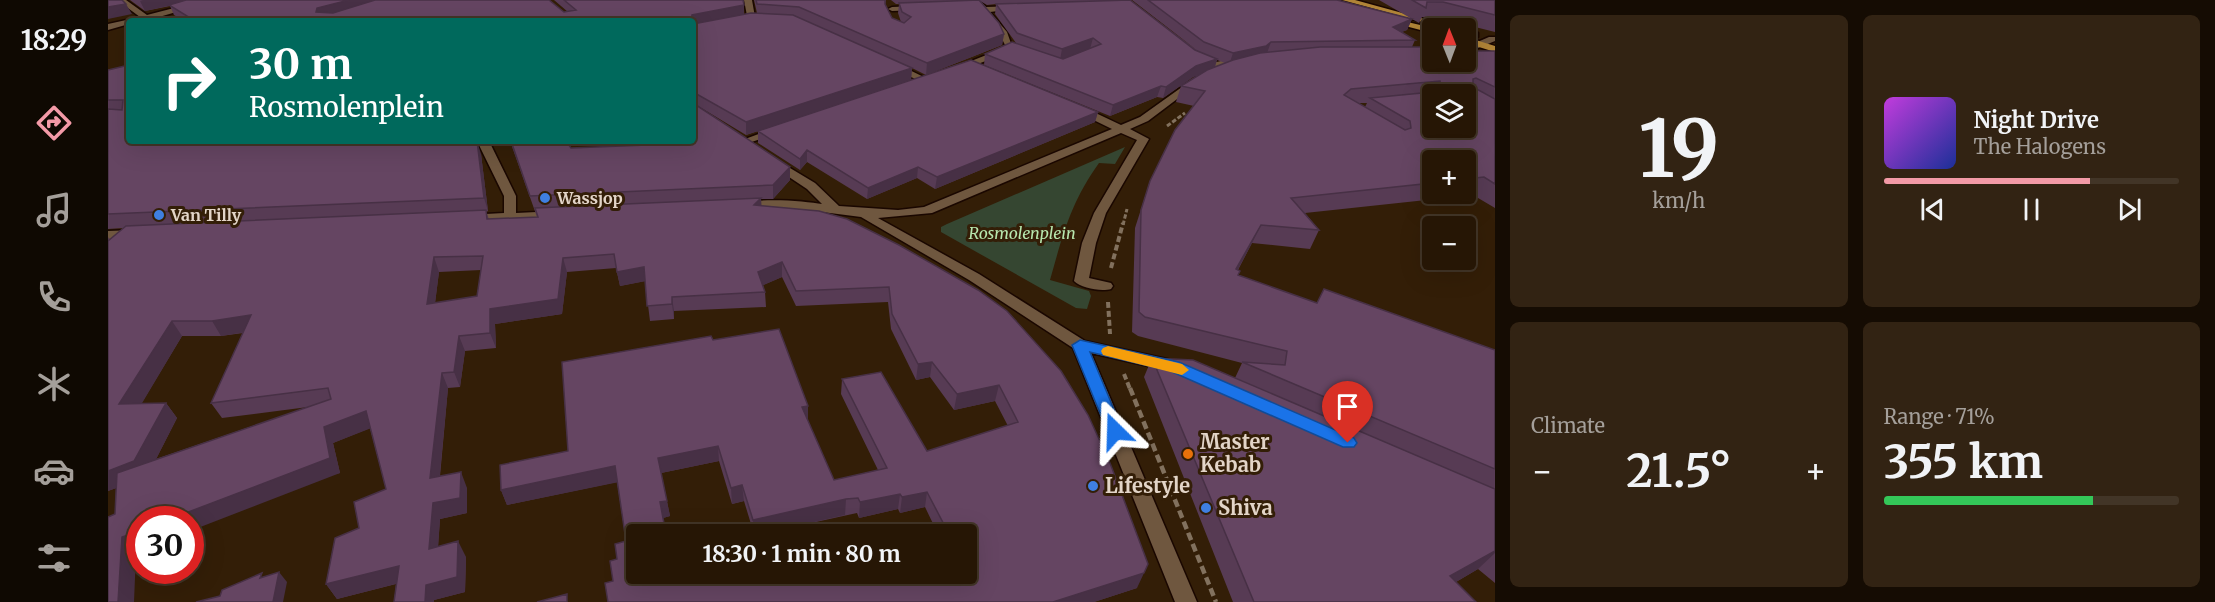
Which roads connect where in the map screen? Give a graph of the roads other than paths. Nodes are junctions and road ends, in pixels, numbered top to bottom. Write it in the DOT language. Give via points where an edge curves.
graph roads {
  1 [pos="214,0"];
  2 [pos="748,0"];
  3 [pos="1346,0"];
  4 [pos="119,1"];
  5 [pos="883,2"];
  6 [pos="1335,5"];
  7 [pos="977,6"];
  8 [pos="925,8"];
  9 [pos="1027,8"];
  10 [pos="892,9"];
  11 [pos="145,18"];
  12 [pos="155,18"];
  13 [pos="893,19"];
  14 [pos="776,20"];
  15 [pos="1422,20"];
  16 [pos="126,23"];
  17 [pos="108,27"];
  18 [pos="1422,28"];
  19 [pos="1476,36"];
  20 [pos="1476,43"];
  21 [pos="1494,43"];
  22 [pos="1480,45"];
  23 [pos="1476,46"];
  24 [pos="880,59"];
  25 [pos="1203,60"];
  26 [pos="1215,65"];
  27 [pos="1227,70"];
  28 [pos="948,72"];
  29 [pos="936,76"];
  30 [pos="925,80"];
  31 [pos="1197,81"];
  32 [pos="904,87"];
  33 [pos="1064,103"];
  34 [pos="786,127"];
  35 [pos="1124,128"];
  36 [pos="484,144"];
  37 [pos="730,207"];
  38 [pos="837,211"];
  39 [pos="569,214"];
  40 [pos="864,215"];
  41 [pos="510,217"];
  42 [pos="451,220"];
  43 [pos="153,233"];
  44 [pos="130,234"];
  45 [pos="108,235"];
  46 [pos="114,249"];
  47 [pos="1106,286"];
  48 [pos="1080,345"];
  49 [pos="1179,368"];
  50 [pos="1186,602"];
  1 -- 12 [label="street"];
  2 -- 14 [label="street" via="746,20"];
  3 -- 15 [label="main road"];
  4 -- 11 [label="street"];
  5 -- 10 [label="street"];
  6 -- 18 [label="main road"];
  7 -- 9 [label="street"];
  7 -- 28 [label="street" via="1014,49 976,67"];
  8 -- 10 [label="street"];
  10 -- 13 [label="street"];
  16 -- 17 [label="street"];
  19 -- 21 [label="main road"];
  20 -- 22 [label="main road"];
  21 -- 22 [label="main road"];
  22 -- 23 [label="street"];
  24 -- 30 [label="street"];
  25 -- 26 [label="street"];
  26 -- 27 [label="street"];
  26 -- 27 [label="street" via="1256,61"];
  26 -- 31 [label="street" via="1201,72"];
  27 -- 31 [label="street"];
  29 -- 30 [label="street"];
  30 -- 32 [label="street"];
  31 -- 35 [label="street" via="1153,114"];
  33 -- 35 [label="street"];
  34 -- 38 [label="street" via="748,145 811,186"];
  35 -- 40 [label="street" via="927,210"];
  35 -- 47 [label="street" via="1143,139 1100,213 1081,281"];
  36 -- 41 [label="street" via="510,196"];
  37 -- 38 [label="street" via="797,206"];
  38 -- 40 [label="street"];
  39 -- 41 [label="street"];
  40 -- 48 [label="street" via="974,277"];
  41 -- 42 [label="street"];
  43 -- 44 [label="street"];
  44 -- 45 [label="street"];
  44 -- 46 [label="street"];
  48 -- 49 [label="street"];
  48 -- 50 [label="street"];
}
